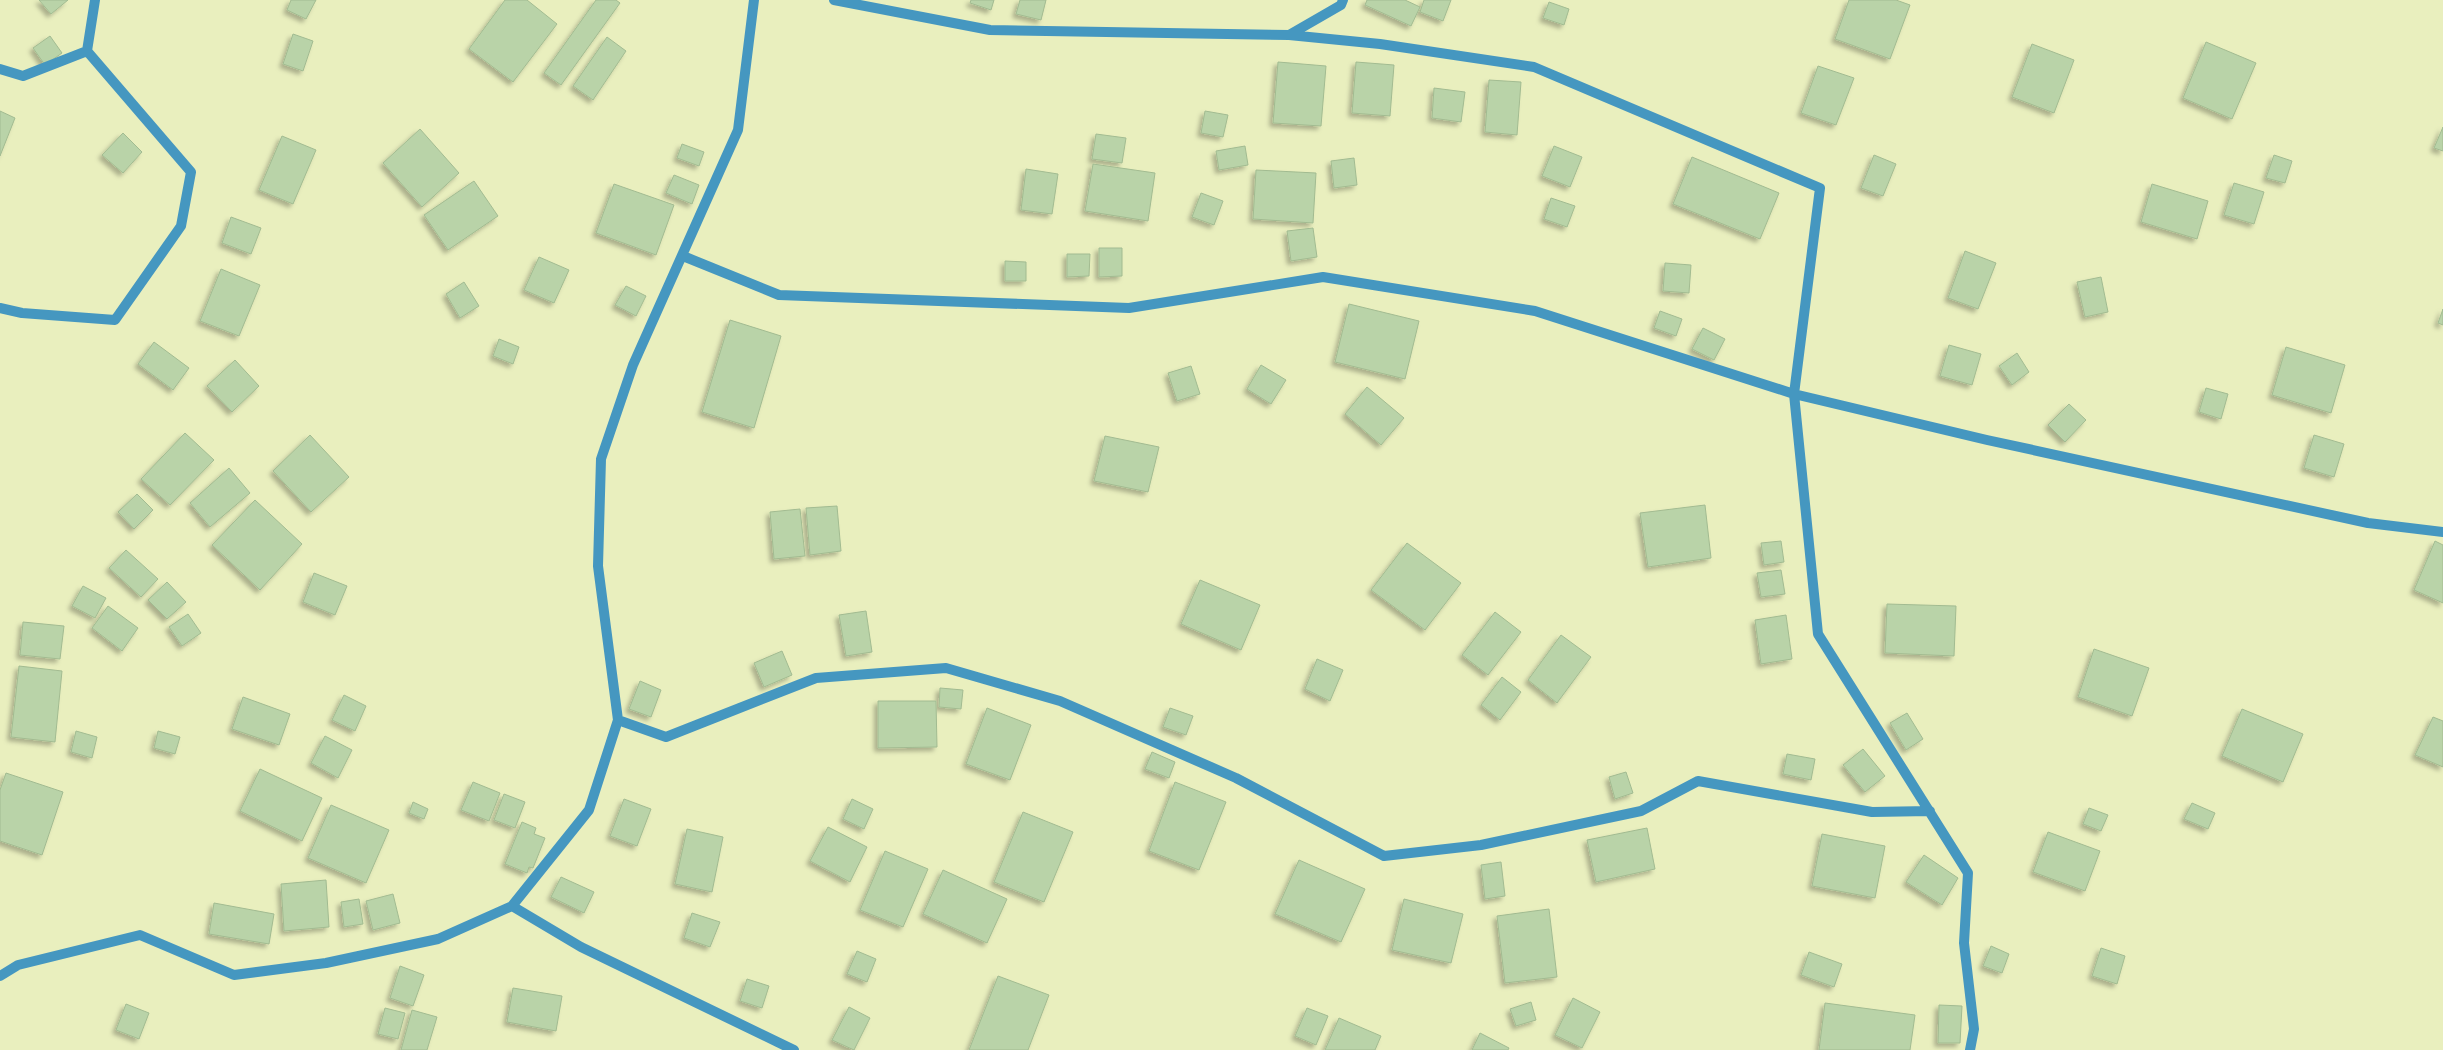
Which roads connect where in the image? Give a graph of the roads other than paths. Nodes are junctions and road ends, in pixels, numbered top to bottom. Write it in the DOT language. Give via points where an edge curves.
graph roads {
  1 [pos="95,0"];
  2 [pos="754,0"];
  3 [pos="834,0"];
  4 [pos="1343,0"];
  5 [pos="1289,35"];
  6 [pos="87,51"];
  7 [pos="0,69"];
  8 [pos="683,256"];
  9 [pos="0,308"];
  10 [pos="1794,394"];
  11 [pos="2443,532"];
  12 [pos="618,720"];
  13 [pos="1930,811"];
  14 [pos="512,906"];
  15 [pos="0,976"];
  16 [pos="794,1050"];
  17 [pos="1970,1050"];
  1 -- 6 [label="street"];
  2 -- 8 [label="street" via="738,130"];
  3 -- 5 [label="street" via="990,30"];
  4 -- 5 [label="street" via="1341,5"];
  5 -- 10 [label="street" via="1380,44 1534,67 1820,188"];
  6 -- 7 [label="street" via="23,76"];
  6 -- 9 [label="street" via="191,172 181,226 116,320 22,313"];
  8 -- 10 [label="street" via="779,295 1121,307 1323,277 1535,311"];
  8 -- 12 [label="street" via="633,365 601,459 598,566"];
  10 -- 11 [label="street" via="1987,440 2368,523"];
  10 -- 13 [label="street" via="1818,634"];
  12 -- 13 [label="street" via="666,737 816,678 946,668 1060,701 1236,778 1384,856 1481,844 1641,811 1698,781 1872,812"];
  12 -- 14 [label="street" via="589,810"];
  13 -- 17 [label="street" via="1968,872 1964,943 1974,1028"];
  14 -- 15 [label="street" via="438,939 326,963 234,975 140,935 18,966"];
  14 -- 16 [label="street" via="581,947"];
}
